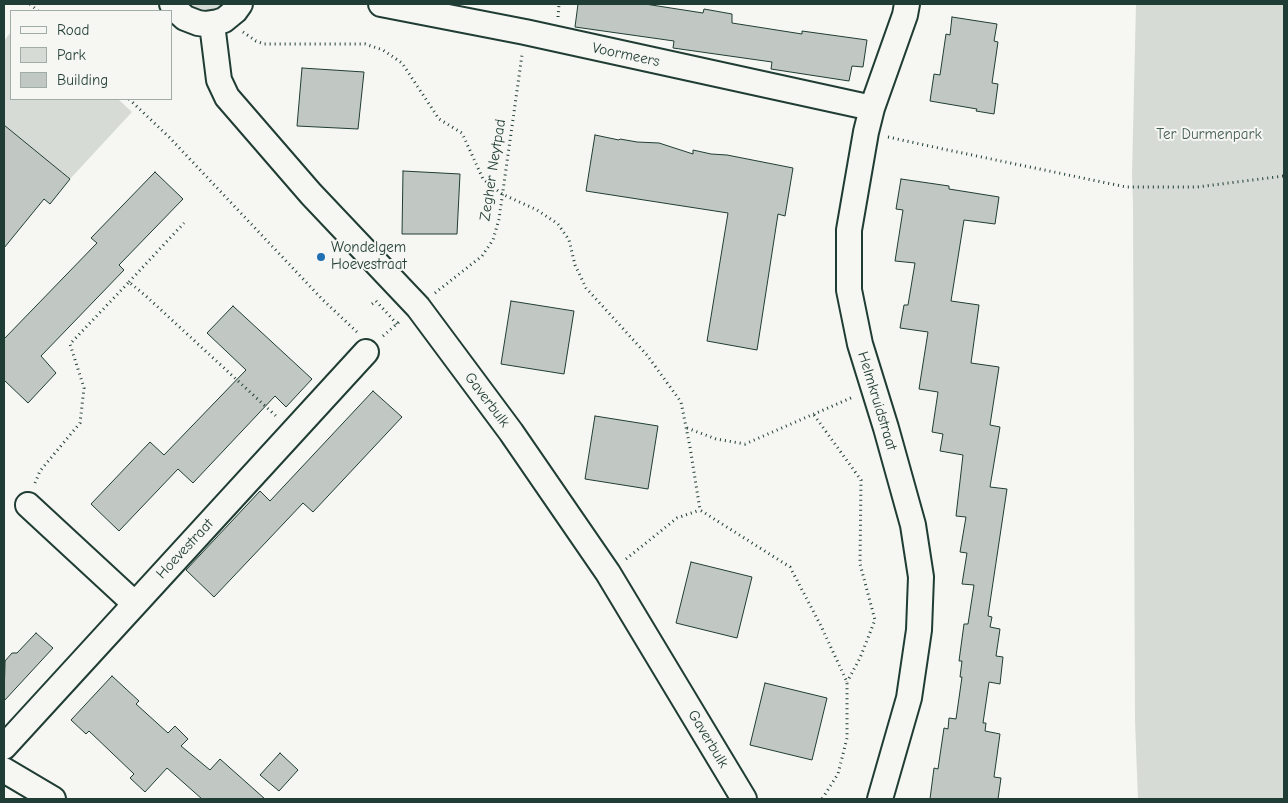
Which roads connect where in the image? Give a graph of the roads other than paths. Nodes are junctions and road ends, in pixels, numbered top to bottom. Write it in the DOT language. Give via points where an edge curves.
graph roads {
  1 [pos="172,4"];
  2 [pos="381,4"];
  3 [pos="907,4"];
  4 [pos="225,16"];
  5 [pos="872,108"];
  6 [pos="369,349"];
  7 [pos="28,505"];
  8 [pos="135,604"];
  9 [pos="4,748"];
  10 [pos="4,770"];
  11 [pos="53,799"];
  12 [pos="744,799"];
  13 [pos="880,799"];
  1 -- 4 [label="street" via="180,14 198,23"];
  2 -- 5 [label="street, Voormeers"];
  3 -- 5 [label="street, Helmkruidstraat"];
  4 -- 12 [label="street, Gaverbulk" via="219,80 227,97 311,194 418,307 511,432 608,573"];
  5 -- 13 [label="street, Helmkruidstraat" via="849,230 849,290 860,344 913,525 921,577 919,630 909,698"];
  6 -- 8 [label="street, Hoevestraat"];
  7 -- 8 [label="street"];
  8 -- 9 [label="street, Hoevestraat"];
  10 -- 11 [label="street"];
}
